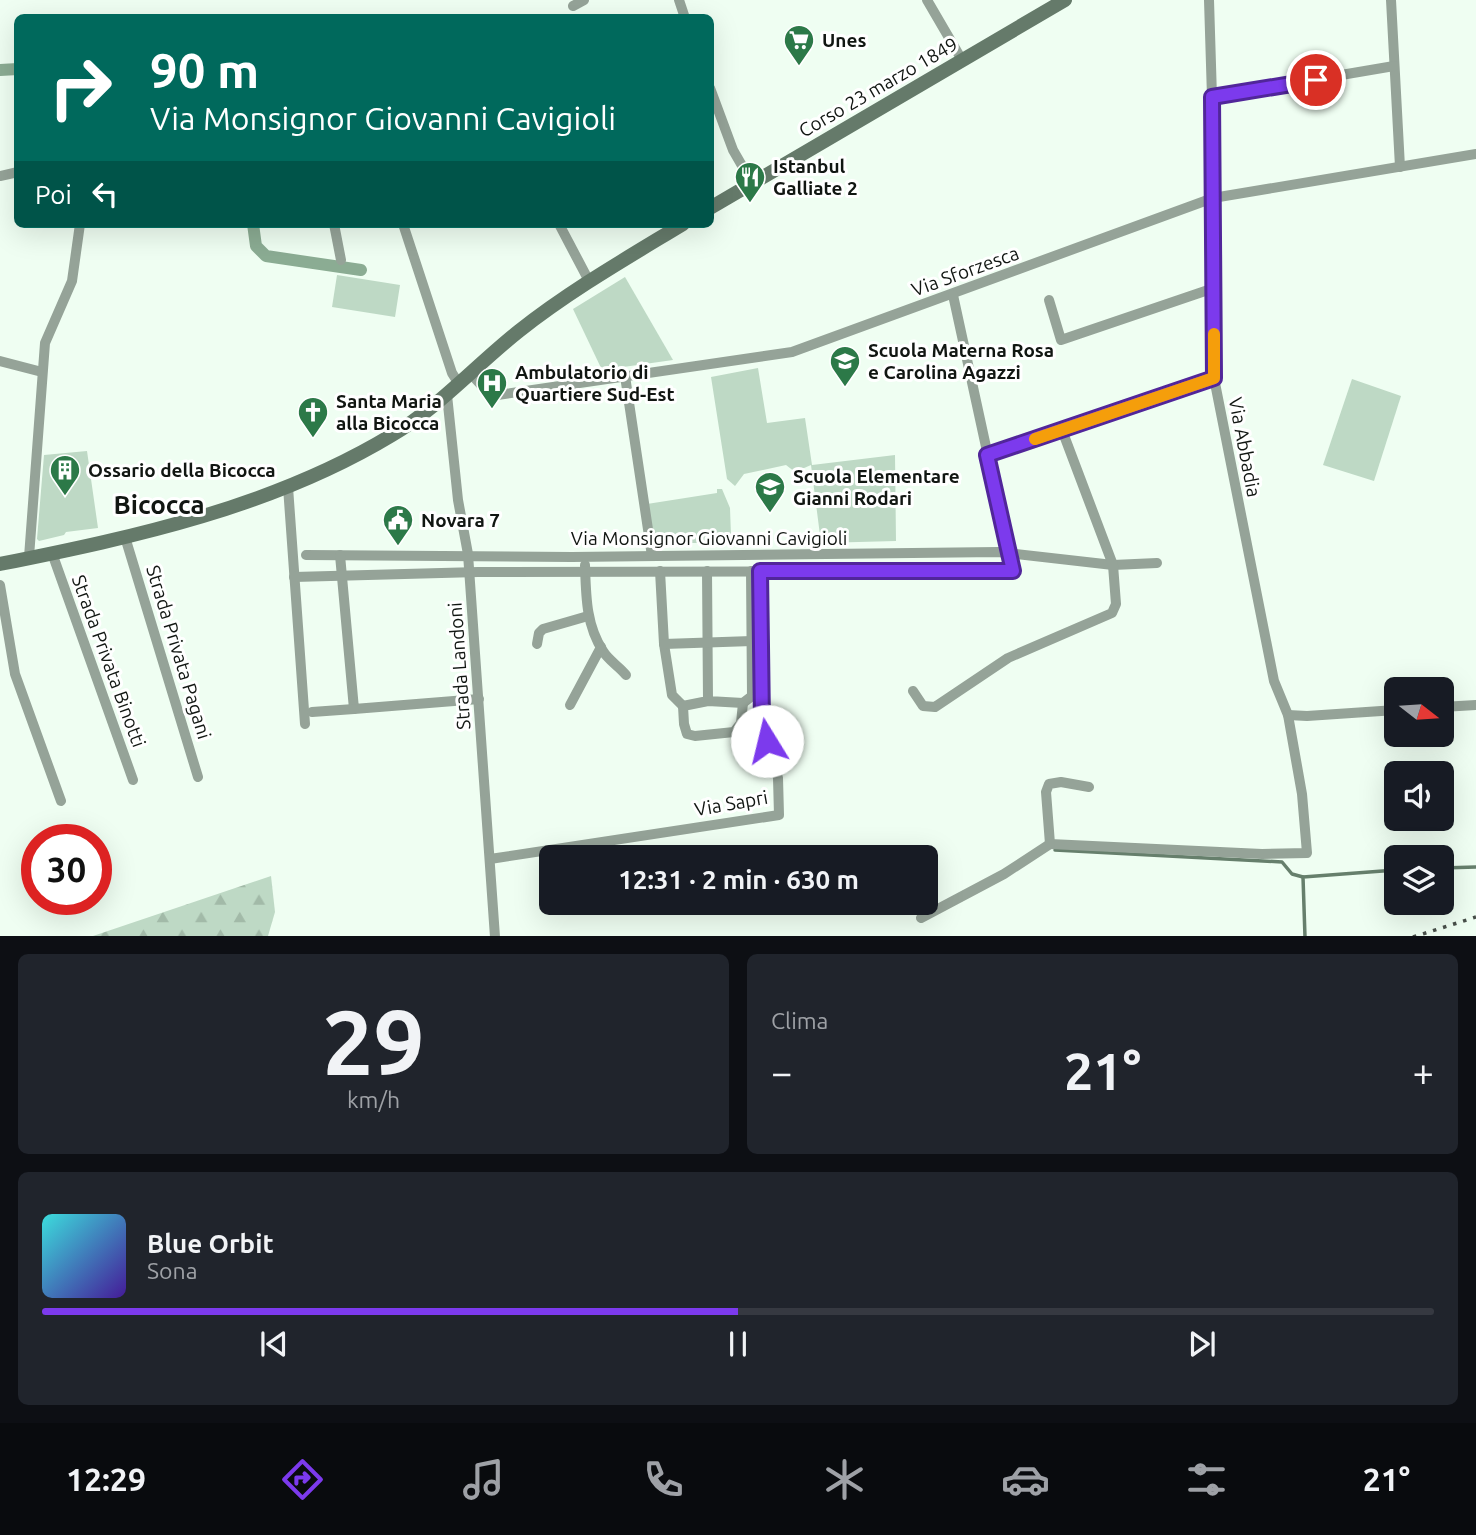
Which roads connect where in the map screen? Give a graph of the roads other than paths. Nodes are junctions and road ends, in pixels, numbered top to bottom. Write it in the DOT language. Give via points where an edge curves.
graph roads {
  1 [pos="584,0"];
  2 [pos="927,0"];
  3 [pos="1065,0"];
  4 [pos="1209,0"];
  5 [pos="1391,0"];
  6 [pos="573,6"];
  7 [pos="962,60"];
  8 [pos="1394,66"];
  9 [pos="1212,97"];
  10 [pos="714,99"];
  11 [pos="1476,154"];
  12 [pos="1400,167"];
  13 [pos="752,183"];
  14 [pos="1213,198"];
  15 [pos="714,206"];
  16 [pos="79,228"];
  17 [pos="335,228"];
  18 [pos="404,228"];
  19 [pos="561,228"];
  20 [pos="676,228"];
  21 [pos="341,260"];
  22 [pos="589,281"];
  23 [pos="1214,288"];
  24 [pos="953,295"];
  25 [pos="1049,300"];
  26 [pos="0,361"];
  27 [pos="43,372"];
  28 [pos="471,374"];
  29 [pos="625,376"];
  30 [pos="1214,378"];
  31 [pos="459,384"];
  32 [pos="447,395"];
  33 [pos="1062,430"];
  34 [pos="987,455"];
  35 [pos="288,487"];
  36 [pos="125,537"];
  37 [pos="1008,552"];
  38 [pos="52,553"];
  39 [pos="468,554"];
  40 [pos="306,555"];
  41 [pos="340,555"];
  42 [pos="585,556"];
  43 [pos="652,556"];
  44 [pos="29,557"];
  45 [pos="0,564"];
  46 [pos="1157,564"];
  47 [pos="1113,565"];
  48 [pos="660,571"];
  49 [pos="706,571"];
  50 [pos="756,571"];
  51 [pos="470,572"];
  52 [pos="585,572"];
  53 [pos="341,575"];
  54 [pos="294,577"];
  55 [pos="0,585"];
  56 [pos="588,616"];
  57 [pos="751,641"];
  58 [pos="707,642"];
  59 [pos="537,644"];
  60 [pos="664,645"];
  61 [pos="601,647"];
  62 [pos="626,675"];
  63 [pos="913,691"];
  64 [pos="479,699"];
  65 [pos="708,701"];
  66 [pos="743,703"];
  67 [pos="570,705"];
  68 [pos="1476,705"];
  69 [pos="683,706"];
  70 [pos="1454,706"];
  71 [pos="354,709"];
  72 [pos="1384,711"];
  73 [pos="312,712"];
  74 [pos="1288,715"];
  75 [pos="305,724"];
  76 [pos="198,777"];
  77 [pos="133,780"];
  78 [pos="1089,787"];
  79 [pos="61,801"];
  80 [pos="1050,844"];
  81 [pos="489,859"];
  82 [pos="921,918"];
  83 [pos="495,936"];
  1 -- 6 [label="street"];
  2 -- 7 [label="street"];
  3 -- 7 [label="main road, Corso 23 marzo 1849"];
  4 -- 9 [label="street, Via Abbadia"];
  5 -- 8 [label="street"];
  7 -- 13 [label="main road, Corso 23 marzo 1849"];
  8 -- 9 [label="street"];
  8 -- 12 [label="street"];
  9 -- 14 [label="street, Via Abbadia"];
  10 -- 13 [label="street" via="733,150"];
  11 -- 12 [label="street, Via Sforzesca"];
  12 -- 14 [label="street, Via Sforzesca"];
  13 -- 15 [label="main road, Corso 23 marzo 1849"];
  14 -- 23 [label="street, Via Abbadia"];
  14 -- 24 [label="street, Via Sforzesca"];
  16 -- 27 [label="street" via="72,281 45,343"];
  17 -- 21 [label="street"];
  18 -- 31 [label="street"];
  19 -- 22 [label="street"];
  20 -- 22 [label="main road"];
  22 -- 28 [label="main road" via="518,332"];
  23 -- 25 [label="street" via="1061,340"];
  23 -- 30 [label="street, Via Abbadia"];
  24 -- 29 [label="street, Via Sforzesca" via="792,352"];
  24 -- 34 [label="street"];
  26 -- 27 [label="street"];
  27 -- 44 [label="street"];
  28 -- 29 [label="street, Via Sforzesca" via="491,396"];
  28 -- 31 [label="main road"];
  29 -- 43 [label="street"];
  30 -- 33 [label="street"];
  30 -- 74 [label="street, Via Abbadia" via="1274,681"];
  31 -- 32 [label="main road"];
  32 -- 35 [label="main road" via="393,434"];
  32 -- 39 [label="street, Strada Landoni"];
  33 -- 34 [label="street"];
  33 -- 47 [label="street"];
  34 -- 37 [label="street"];
  35 -- 36 [label="main road"];
  35 -- 54 [label="street"];
  36 -- 38 [label="main road"];
  36 -- 76 [label="street, Strada Privata Pagani"];
  37 -- 43 [label="street, Via Monsignor Giovanni Cavigioli"];
  37 -- 47 [label="street, Via Monsignor Giovanni Cavigioli"];
  37 -- 50 [label="street, Via Monsignor Giovanni Cavigioli" via="1013,571"];
  38 -- 44 [label="main road"];
  38 -- 77 [label="street, Strada Privata Binotti"];
  39 -- 41 [label="street, Via Monsignor Giovanni Cavigioli"];
  39 -- 42 [label="street, Via Monsignor Giovanni Cavigioli"];
  39 -- 51 [label="street, Strada Landoni"];
  40 -- 41 [label="street, Via Monsignor Giovanni Cavigioli"];
  41 -- 53 [label="street"];
  42 -- 43 [label="street, Via Monsignor Giovanni Cavigioli"];
  42 -- 52 [label="street"];
  44 -- 45 [label="main road"];
  46 -- 47 [label="street, Via Monsignor Giovanni Cavigioli"];
  47 -- 63 [label="street" via="1116,604 1112,612 1009,658 935,707 923,706"];
  48 -- 49 [label="street, Via Monsignor Giovanni Cavigioli"];
  48 -- 52 [label="street, Via Monsignor Giovanni Cavigioli"];
  48 -- 60 [label="street"];
  49 -- 50 [label="street, Via Monsignor Giovanni Cavigioli"];
  49 -- 58 [label="street"];
  50 -- 57 [label="street"];
  50 -- 81 [label="street, Via Sapri" via="762,722 778,778 779,815"];
  51 -- 52 [label="street, Via Monsignor Giovanni Cavigioli"];
  51 -- 53 [label="street, Via Monsignor Giovanni Cavigioli"];
  51 -- 64 [label="street, Strada Landoni"];
  52 -- 56 [label="street"];
  53 -- 54 [label="street, Via Monsignor Giovanni Cavigioli"];
  53 -- 71 [label="street"];
  54 -- 75 [label="street"];
  55 -- 79 [label="street" via="15,674"];
  56 -- 59 [label="street" via="543,629"];
  56 -- 61 [label="street"];
  57 -- 58 [label="street"];
  57 -- 66 [label="street" via="752,696"];
  58 -- 60 [label="street"];
  58 -- 65 [label="street"];
  60 -- 69 [label="street" via="672,695"];
  61 -- 62 [label="street"];
  61 -- 67 [label="street"];
  64 -- 71 [label="street"];
  64 -- 81 [label="street, Strada Landoni"];
  65 -- 66 [label="street"];
  65 -- 69 [label="street"];
  66 -- 69 [label="street" via="741,723 734,733 695,736 687,734"];
  68 -- 70 [label="street"];
  71 -- 73 [label="street"];
  72 -- 74 [label="street"];
  74 -- 80 [label="street, Via Abbadia" via="1307,853"];
  78 -- 80 [label="street" via="1049,784"];
  80 -- 82 [label="street"];
  81 -- 83 [label="street, Strada Landoni"];
}
